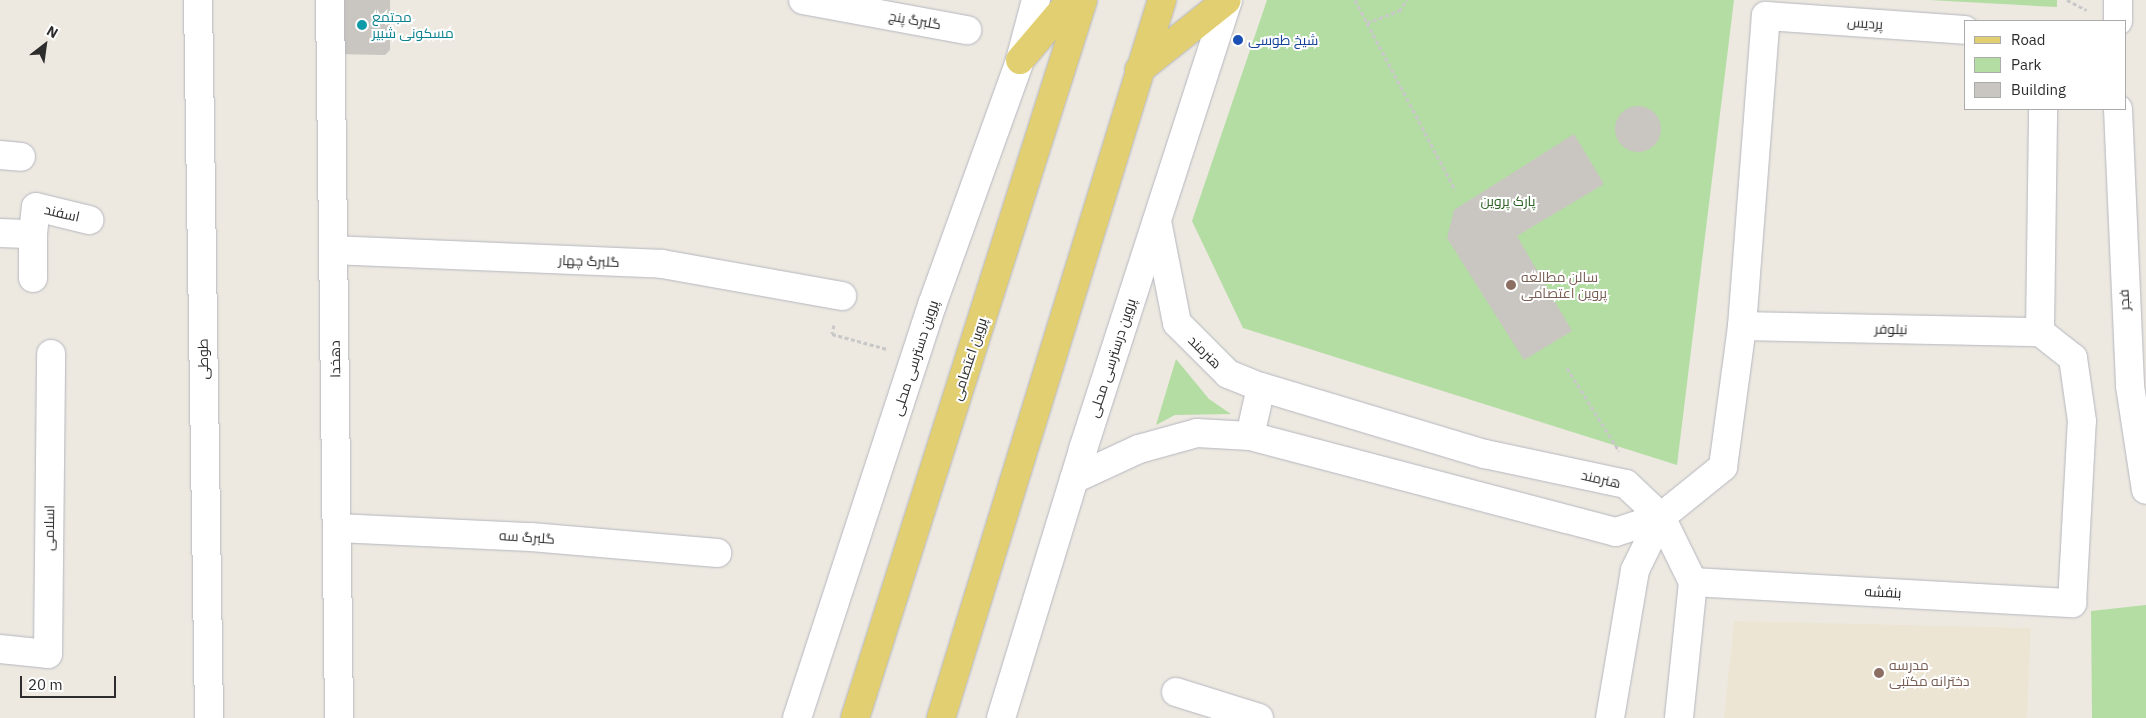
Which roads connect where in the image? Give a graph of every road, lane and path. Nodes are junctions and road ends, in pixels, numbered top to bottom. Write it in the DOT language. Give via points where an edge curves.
graph roads {
  1 [pos="198,0"];
  2 [pos="330,0"];
  3 [pos="803,0"];
  4 [pos="1036,0"];
  5 [pos="1071,0"];
  6 [pos="1083,0"];
  7 [pos="1162,0"];
  8 [pos="1227,0"];
  9 [pos="1355,0"];
  10 [pos="1407,0"];
  11 [pos="2118,0"];
  12 [pos="2118,20"];
  13 [pos="1367,23"];
  14 [pos="967,30"];
  15 [pos="1964,30"];
  16 [pos="1020,60"];
  17 [pos="1139,70"];
  18 [pos="2043,110"];
  19 [pos="2118,110"];
  20 [pos="1455,190"];
  21 [pos="89,220"];
  22 [pos="1157,221"];
  23 [pos="0,233"];
  24 [pos="33,234"];
  25 [pos="333,250"];
  26 [pos="33,278"];
  27 [pos="842,296"];
  28 [pos="1742,326"];
  29 [pos="2040,332"];
  30 [pos="51,354"];
  31 [pos="915,357"];
  32 [pos="1567,368"];
  33 [pos="1260,387"];
  34 [pos="1250,436"];
  35 [pos="1625,459"];
  36 [pos="1074,479"];
  37 [pos="2146,490"];
  38 [pos="1661,517"];
  39 [pos="337,528"];
  40 [pos="717,553"];
  41 [pos="1693,582"];
  42 [pos="0,649"];
  43 [pos="1176,692"];
  44 [pos="209,718"];
  45 [pos="339,718"];
  46 [pos="797,718"];
  47 [pos="855,718"];
  48 [pos="941,718"];
  49 [pos="1001,718"];
  50 [pos="1259,718"];
  51 [pos="1610,718"];
  52 [pos="1678,718"];
  1 -- 44 [label="street, طوطی"];
  2 -- 25 [label="street, دهخدا"];
  3 -- 14 [label="street, گلبرگ پنج"];
  4 -- 16 [label="street, پروین دسترسی محلی"];
  5 -- 16 [label="main road"];
  6 -- 47 [label="main road, پروین اعتصامی"];
  7 -- 17 [label="main road"];
  8 -- 17 [label="main road"];
  8 -- 22 [label="street, پروین درسترسی محلی"];
  9 -- 13 [label="path"];
  10 -- 13 [label="path" via="1399,11"];
  11 -- 12 [label="street"];
  13 -- 20 [label="path"];
  15 -- 28 [label="street, پردیس" via="1766,16"];
  16 -- 31 [label="street, پروین دسترسی محلی"];
  17 -- 48 [label="main road"];
  18 -- 29 [label="street"];
  19 -- 37 [label="street, فجر" via="2130,386"];
  21 -- 24 [label="street, اسفند" via="36,207"];
  22 -- 33 [label="street, هنرمند" via="1177,324 1228,374"];
  22 -- 36 [label="street, پروین درسترسی محلی"];
  23 -- 24 [label="street, اسفند"];
  24 -- 26 [label="street"];
  25 -- 27 [label="street, گلبرگ چهار" via="662,264"];
  25 -- 39 [label="street, دهخدا"];
  27 -- 31 [label="path" via="832,334"];
  28 -- 29 [label="street, نیلوفر"];
  28 -- 38 [label="street" via="1723,467"];
  29 -- 41 [label="street, بنفشه" via="2073,358 2082,420 2072,603"];
  30 -- 42 [label="street, اسلامی" via="48,654"];
  31 -- 46 [label="street, پروین دسترسی محلی"];
  32 -- 35 [label="path"];
  33 -- 34 [label="street"];
  33 -- 38 [label="street, هنرمند" via="1485,454 1626,484"];
  34 -- 36 [label="street" via="1197,433 1139,449"];
  34 -- 38 [label="street" via="1616,532"];
  36 -- 49 [label="street, پروین درسترسی محلی"];
  38 -- 41 [label="street"];
  38 -- 51 [label="street" via="1635,570"];
  39 -- 40 [label="street, گلبرگ سه" via="531,537"];
  39 -- 45 [label="street, دهخدا"];
  41 -- 52 [label="street"];
  43 -- 50 [label="street"];
}
